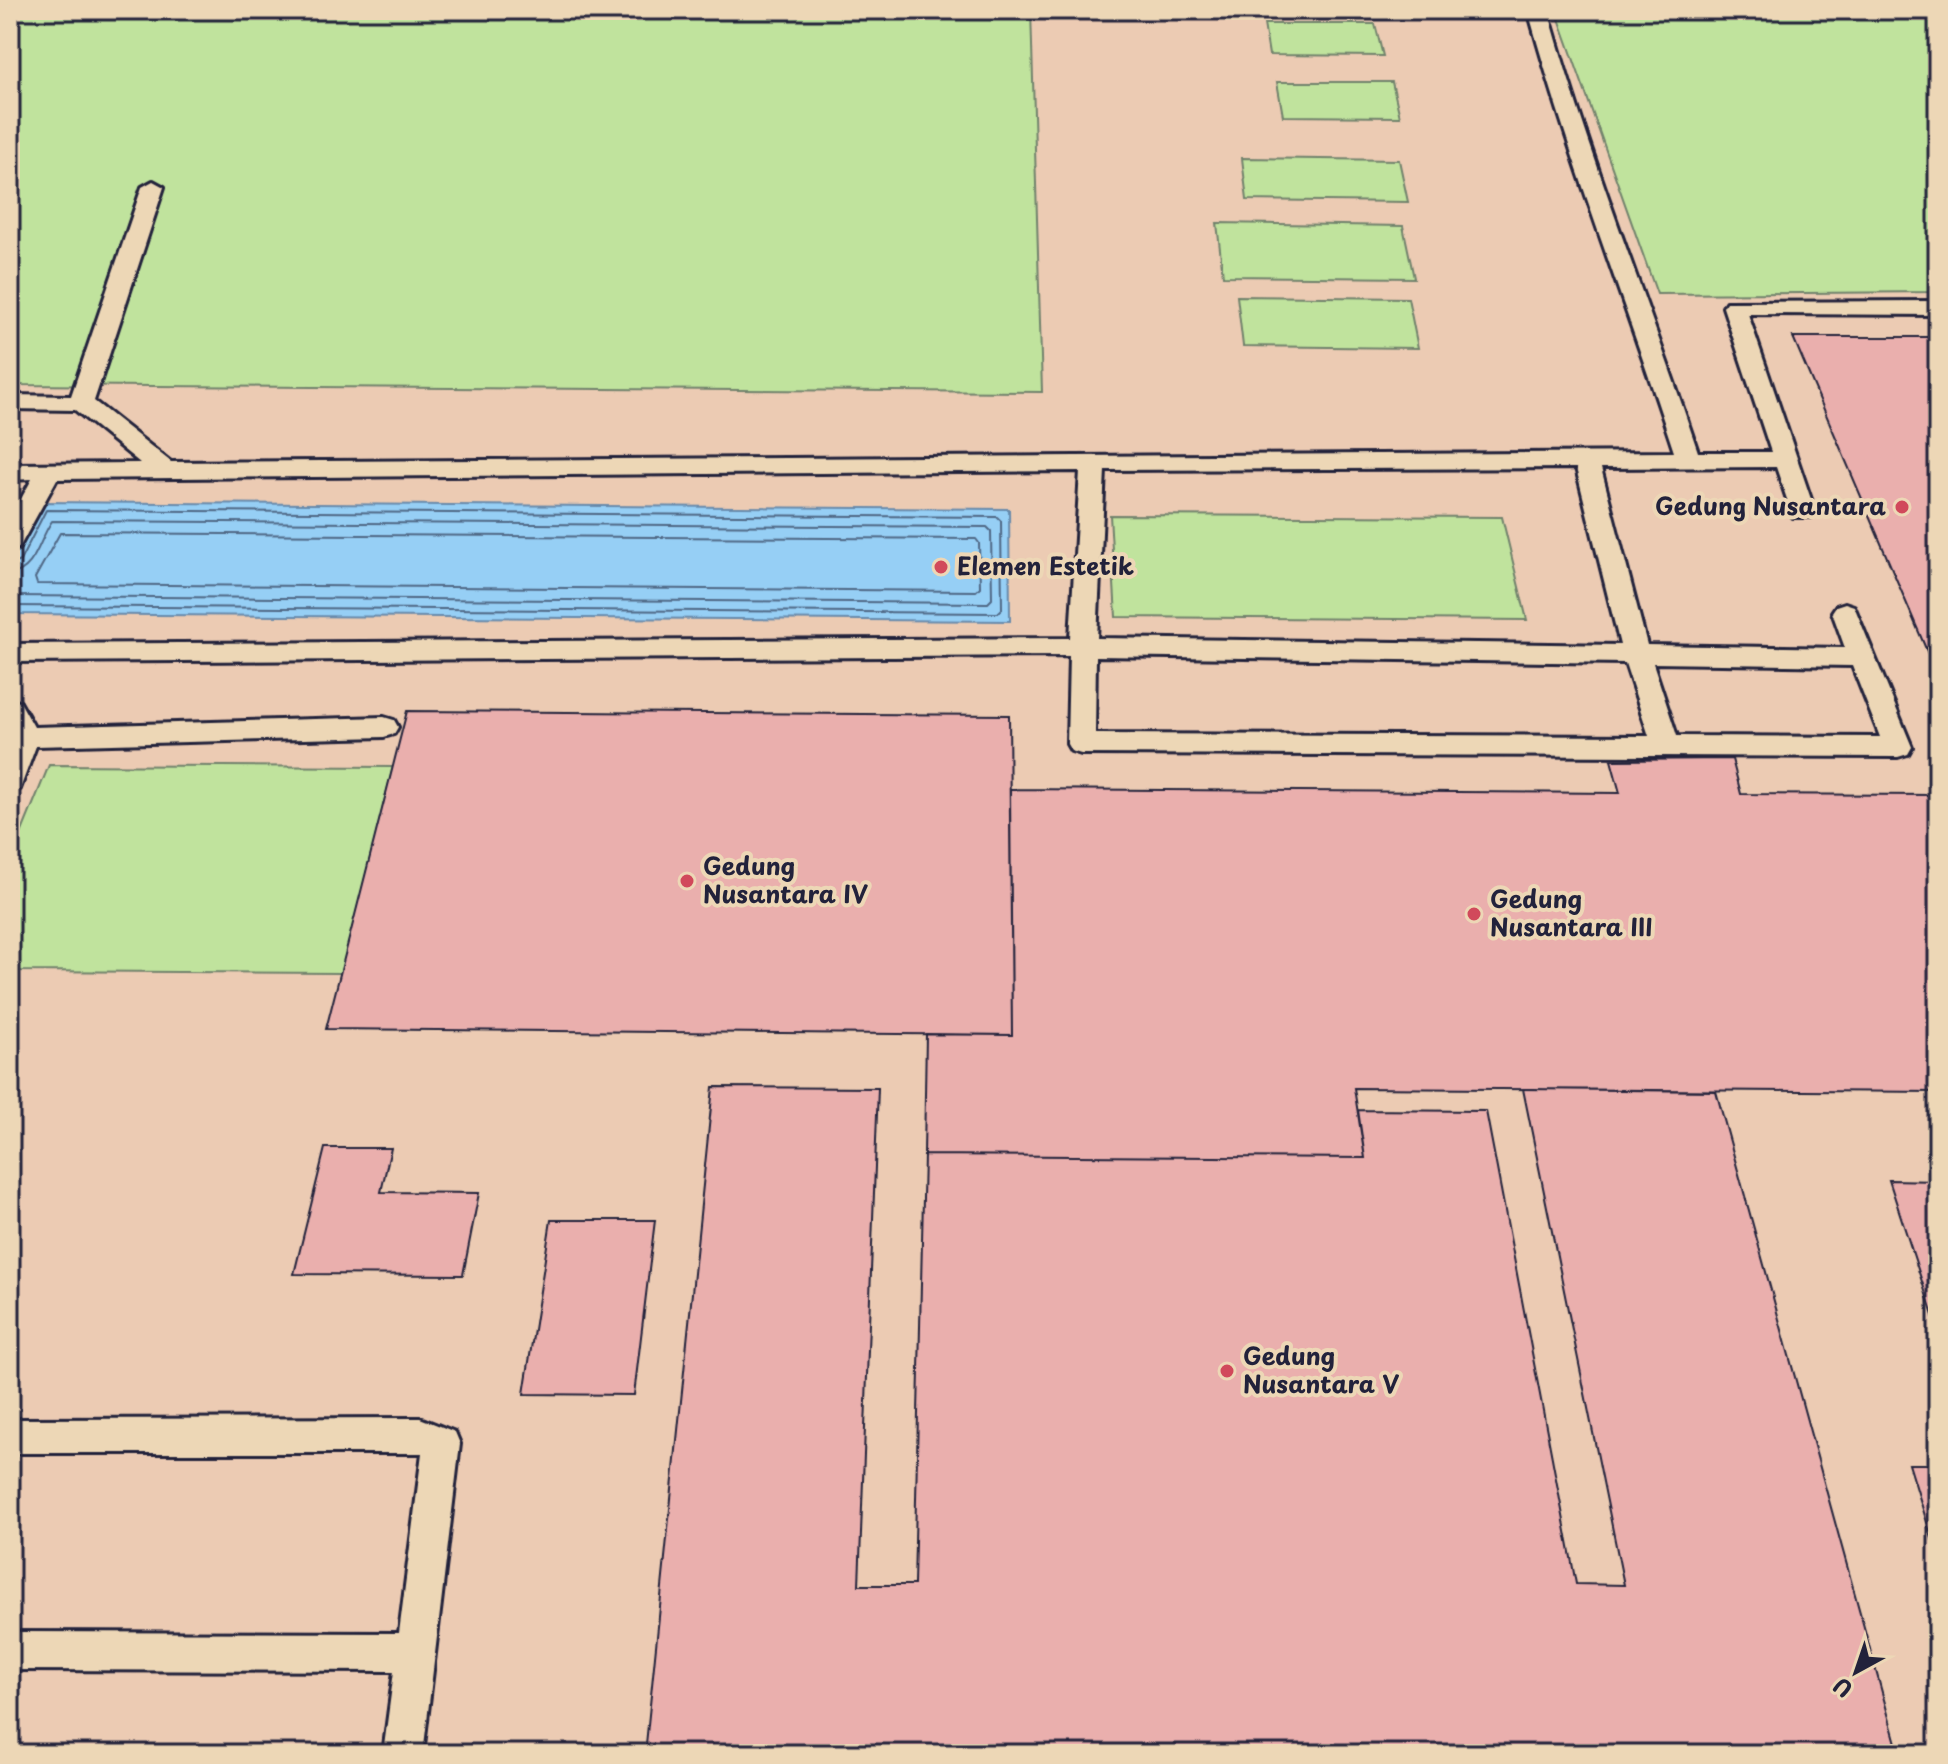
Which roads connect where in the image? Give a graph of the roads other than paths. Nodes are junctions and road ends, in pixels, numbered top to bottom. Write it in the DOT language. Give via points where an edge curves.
graph roads {
  1 [pos="1538,10"];
  2 [pos="153,187"];
  3 [pos="1938,308"];
  4 [pos="10,402"];
  5 [pos="81,403"];
  6 [pos="1586,458"];
  7 [pos="1688,458"];
  8 [pos="1786,459"];
  9 [pos="1093,462"];
  10 [pos="165,470"];
  11 [pos="10,472"];
  12 [pos="48,473"];
  13 [pos="1802,511"];
  14 [pos="10,542"];
  15 [pos="1845,612"];
  16 [pos="1083,647"];
  17 [pos="10,653"];
  18 [pos="1636,654"];
  19 [pos="1862,657"];
  20 [pos="10,709"];
  21 [pos="384,727"];
  22 [pos="25,737"];
  23 [pos="1666,745"];
  24 [pos="10,782"];
  25 [pos="10,1436"];
  26 [pos="10,1651"];
  27 [pos="417,1652"];
  28 [pos="403,1754"];
  1 -- 7 [label="lane" via="1564,103"];
  2 -- 5 [label="lane"];
  3 -- 8 [label="lane" via="1734,307"];
  4 -- 5 [label="lane"];
  5 -- 10 [label="lane"];
  6 -- 7 [label="lane"];
  6 -- 9 [label="lane"];
  6 -- 18 [label="lane"];
  7 -- 8 [label="lane"];
  8 -- 13 [label="lane"];
  9 -- 10 [label="lane"];
  9 -- 16 [label="lane"];
  10 -- 12 [label="lane"];
  11 -- 12 [label="lane"];
  12 -- 14 [label="lane"];
  15 -- 19 [label="lane"];
  16 -- 17 [label="lane"];
  16 -- 18 [label="lane"];
  16 -- 23 [label="lane" via="1081,744"];
  18 -- 19 [label="lane"];
  18 -- 23 [label="lane"];
  19 -- 23 [label="lane" via="1898,747"];
  20 -- 22 [label="lane"];
  21 -- 22 [label="lane"];
  22 -- 24 [label="lane"];
  25 -- 27 [label="lane" via="420,1434 442,1444"];
  26 -- 27 [label="lane"];
  27 -- 28 [label="lane"];
}
